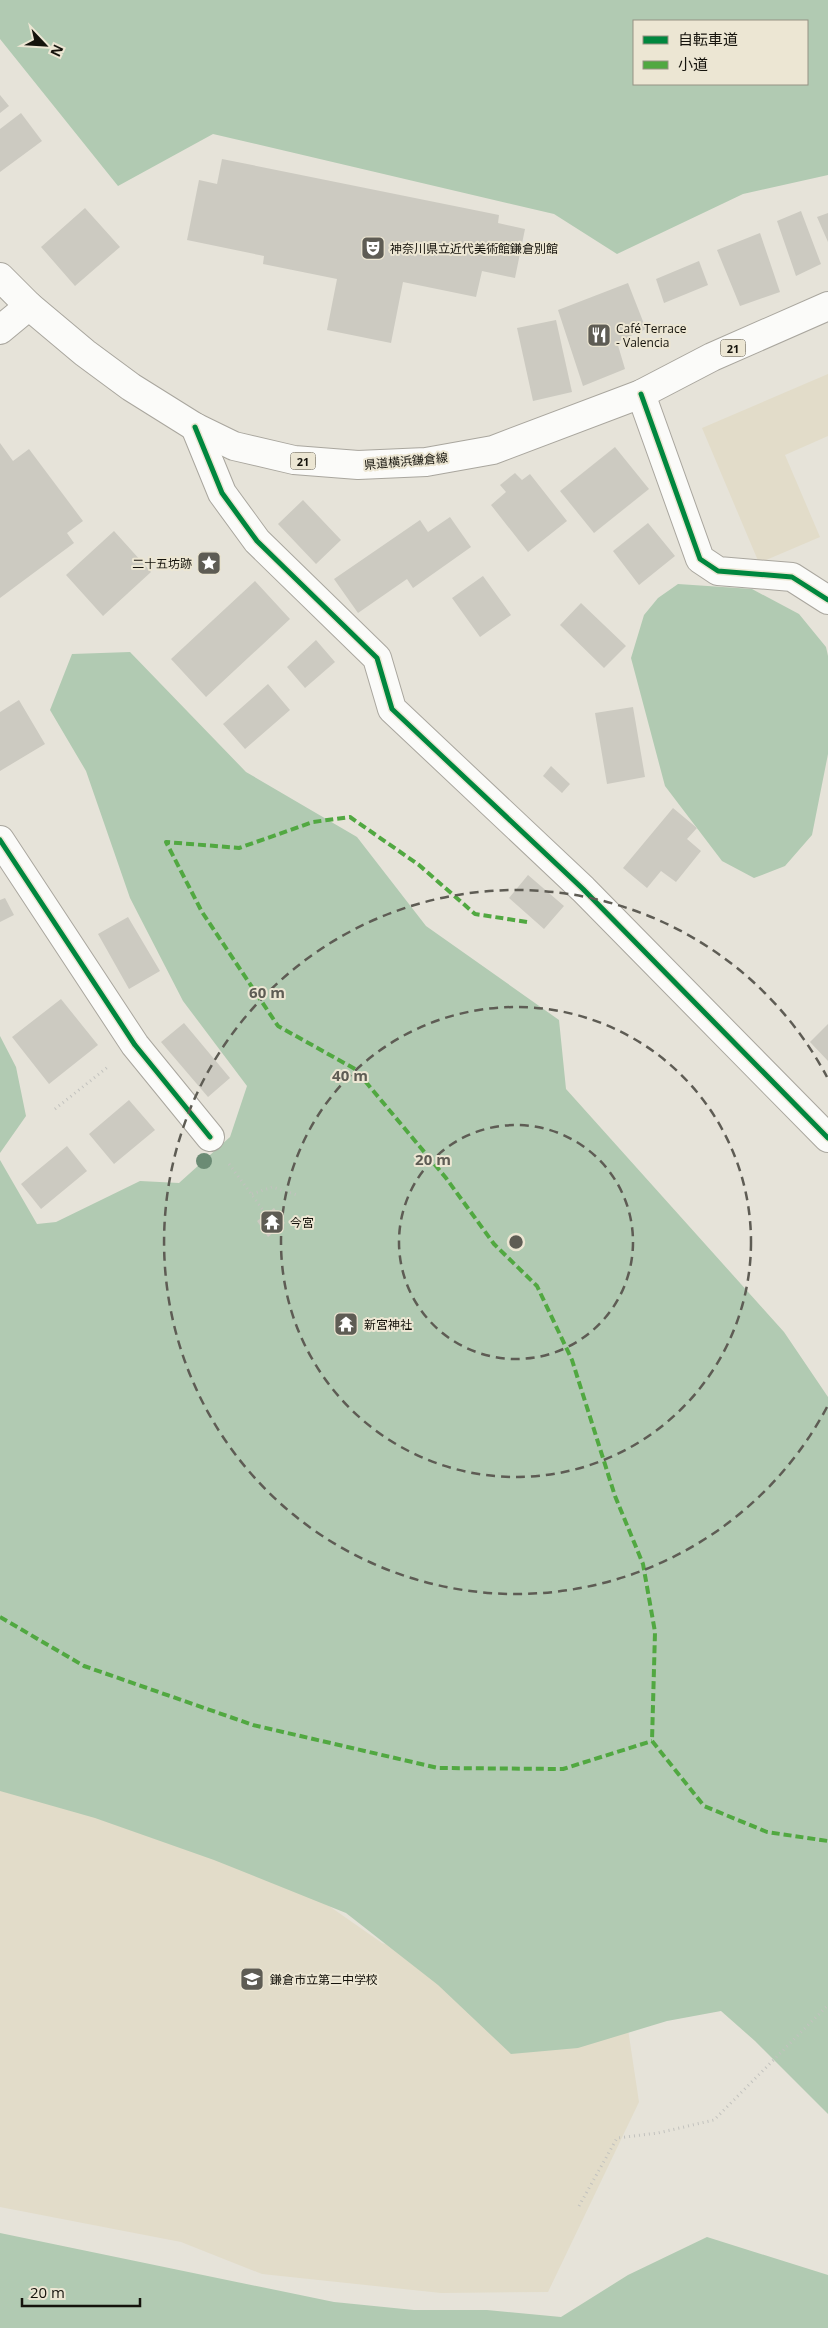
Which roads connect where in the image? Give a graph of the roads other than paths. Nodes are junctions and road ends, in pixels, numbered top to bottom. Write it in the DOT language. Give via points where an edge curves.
graph roads {
  1 [pos="4,281"];
  2 [pos="29,306"];
  3 [pos="828,306"];
  4 [pos="0,330"];
  5 [pos="641,394"];
  6 [pos="195,427"];
  7 [pos="828,600"];
  8 [pos="0,840"];
  9 [pos="828,1138"];
  10 [pos="217,1147"];
  1 -- 2 [label="street, 県道横浜鎌倉線 / 21"];
  2 -- 4 [label="street"];
  2 -- 6 [label="street, 県道横浜鎌倉線 / 21" via="130,387"];
  3 -- 5 [label="street, 県道横浜鎌倉線 / 21" via="712,357"];
  5 -- 6 [label="street, 県道横浜鎌倉線 / 21" via="493,450 426,462 358,465 294,460 234,446"];
  5 -- 7 [label="street" via="700,559 718,571 792,577"];
  6 -- 9 [label="street" via="222,493 258,541 377,658 392,709 583,889"];
  8 -- 10 [label="street" via="135,1045"];
}
